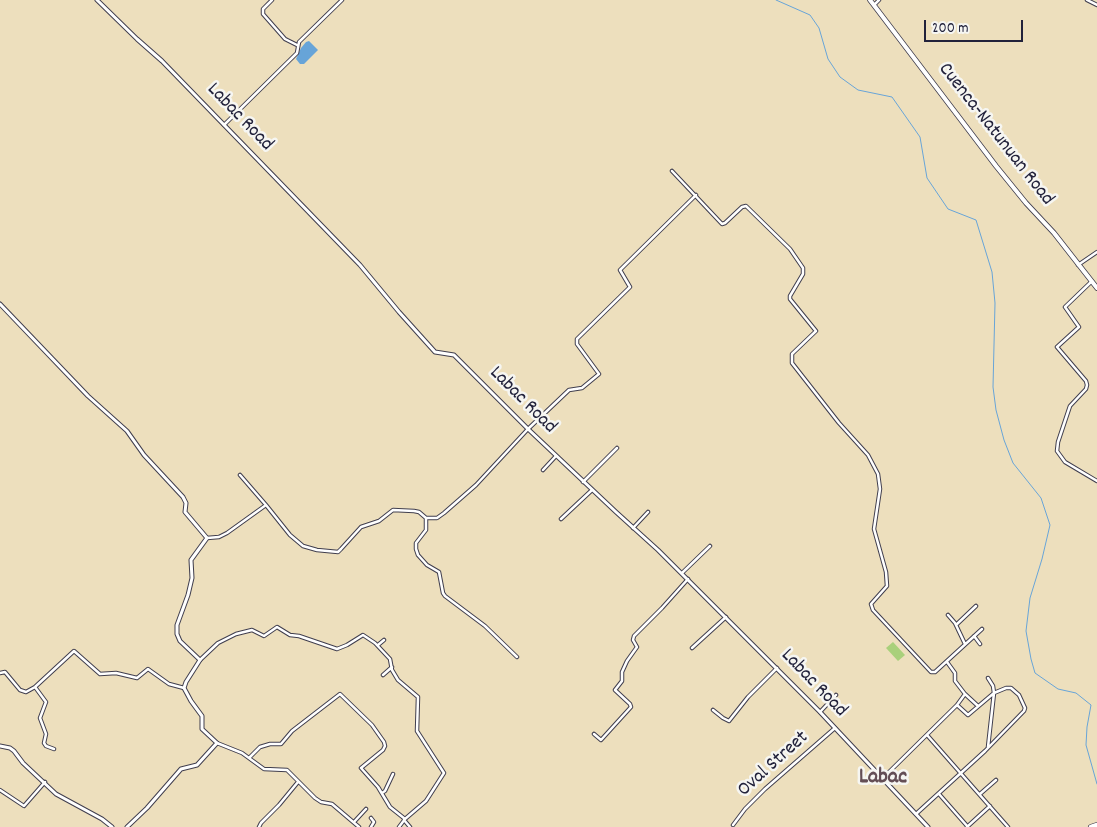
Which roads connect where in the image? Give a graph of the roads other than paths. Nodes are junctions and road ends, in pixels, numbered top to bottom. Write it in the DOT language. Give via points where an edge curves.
graph roads {
  1 [pos="97,0"];
  2 [pos="272,0"];
  3 [pos="342,0"];
  4 [pos="870,0"];
  5 [pos="879,0"];
  6 [pos="1088,0"];
  7 [pos="874,4"];
  8 [pos="1097,5"];
  9 [pos="298,45"];
  10 [pos="224,125"];
  11 [pos="672,171"];
  12 [pos="696,195"];
  13 [pos="1097,252"];
  14 [pos="1078,265"];
  15 [pos="1092,281"];
  16 [pos="1097,288"];
  17 [pos="0,304"];
  18 [pos="528,428"];
  19 [pos="617,448"];
  20 [pos="556,456"];
  21 [pos="543,470"];
  22 [pos="240,474"];
  23 [pos="1097,481"];
  24 [pos="583,482"];
  25 [pos="592,490"];
  26 [pos="266,505"];
  27 [pos="648,512"];
  28 [pos="426,518"];
  29 [pos="561,519"];
  30 [pos="633,528"];
  31 [pos="208,538"];
  32 [pos="710,546"];
  33 [pos="682,573"];
  34 [pos="688,579"];
  35 [pos="976,606"];
  36 [pos="948,615"];
  37 [pos="726,617"];
  38 [pos="956,625"];
  39 [pos="982,629"];
  40 [pos="974,636"];
  41 [pos="384,640"];
  42 [pos="965,644"];
  43 [pos="980,644"];
  44 [pos="378,645"];
  45 [pos="692,648"];
  46 [pos="516,657"];
  47 [pos="200,660"];
  48 [pos="946,662"];
  49 [pos="392,667"];
  50 [pos="777,668"];
  51 [pos="0,674"];
  52 [pos="382,674"];
  53 [pos="988,678"];
  54 [pos="35,687"];
  55 [pos="184,688"];
  56 [pos="994,693"];
  57 [pos="965,694"];
  58 [pos="836,695"];
  59 [pos="958,705"];
  60 [pos="978,706"];
  61 [pos="713,710"];
  62 [pos="820,712"];
  63 [pos="835,728"];
  64 [pos="594,734"];
  65 [pos="927,735"];
  66 [pos="217,743"];
  67 [pos="0,746"];
  68 [pos="988,748"];
  69 [pos="54,749"];
  70 [pos="248,758"];
  71 [pos="393,774"];
  72 [pos="962,774"];
  73 [pos="881,779"];
  74 [pos="996,780"];
  75 [pos="45,782"];
  76 [pos="298,782"];
  77 [pos="0,790"];
  78 [pos="382,793"];
  79 [pos="939,794"];
  80 [pos="980,794"];
  81 [pos="990,806"];
  82 [pos="366,809"];
  83 [pos="916,814"];
  84 [pos="371,818"];
  85 [pos="404,820"];
  86 [pos="354,822"];
  87 [pos="1097,824"];
  88 [pos="733,825"];
  89 [pos="112,827"];
  90 [pos="127,827"];
  91 [pos="259,827"];
  92 [pos="360,827"];
  93 [pos="371,827"];
  94 [pos="399,827"];
  95 [pos="410,827"];
  96 [pos="928,827"];
  97 [pos="968,827"];
  98 [pos="1008,827"];
  99 [pos="1091,827"];
  1 -- 10 [label="street, Labac Road"];
  2 -- 9 [label="street" via="262,9 263,14 285,39"];
  3 -- 9 [label="street"];
  4 -- 7 [label="main road, Cuenca-Natunuan Road"];
  5 -- 7 [label="street"];
  6 -- 8 [label="street"];
  7 -- 14 [label="main road, Cuenca-Natunuan Road" via="996,166"];
  9 -- 10 [label="street" via="297,53"];
  10 -- 18 [label="street, Labac Road" via="360,264 435,352 454,355"];
  11 -- 12 [label="street"];
  12 -- 18 [label="street" via="620,270 630,286 577,340 599,374 582,388 569,390"];
  12 -- 48 [label="street" via="724,224 746,206 790,249 803,268 790,299 816,331 792,354 792,362 868,455 878,474 880,488 874,529 887,586 871,607 931,672"];
  13 -- 14 [label="street"];
  14 -- 15 [label="main road, Cuenca-Natunuan Road"];
  15 -- 16 [label="main road, Cuenca-Natunuan Road"];
  15 -- 23 [label="street" via="1065,308 1079,327 1057,347 1087,385 1070,406 1057,450 1065,462"];
  17 -- 31 [label="street" via="98,406 127,431 144,456 183,497 186,512"];
  18 -- 20 [label="street, Labac Road"];
  18 -- 28 [label="street" via="450,509 437,518"];
  19 -- 24 [label="street"];
  20 -- 21 [label="street"];
  20 -- 24 [label="street, Labac Road"];
  22 -- 26 [label="street"];
  24 -- 25 [label="street, Labac Road"];
  25 -- 29 [label="street"];
  25 -- 30 [label="street, Labac Road"];
  26 -- 28 [label="street" via="297,542 326,552 340,551 361,527 381,520 393,510 419,512"];
  26 -- 31 [label="street" via="227,533"];
  27 -- 30 [label="street"];
  28 -- 46 [label="street" via="426,530 416,543 418,555 439,572 445,596 484,626"];
  30 -- 33 [label="street, Labac Road"];
  31 -- 47 [label="street" via="191,560 192,578 177,625 180,641"];
  32 -- 33 [label="street"];
  33 -- 34 [label="street, Labac Road"];
  34 -- 37 [label="street, Labac Road"];
  34 -- 64 [label="street" via="634,636 637,648 627,661 622,680 615,690 631,707 601,740"];
  35 -- 38 [label="street"];
  36 -- 38 [label="street"];
  37 -- 45 [label="street"];
  37 -- 50 [label="street, Labac Road"];
  38 -- 42 [label="street"];
  39 -- 40 [label="street"];
  40 -- 42 [label="street"];
  40 -- 43 [label="street"];
  41 -- 44 [label="street"];
  42 -- 48 [label="street"];
  44 -- 47 [label="street" via="363,635 336,649 290,635 277,627 264,636 252,630 236,634 218,643"];
  44 -- 49 [label="street"];
  47 -- 55 [label="street"];
  48 -- 57 [label="street" via="955,672 956,681"];
  49 -- 52 [label="street"];
  49 -- 85 [label="street" via="398,680 418,698 417,731 444,773 426,801"];
  50 -- 61 [label="street" via="729,721"];
  50 -- 62 [label="street, Labac Road"];
  51 -- 54 [label="street" via="5,672 23,692"];
  53 -- 56 [label="street"];
  54 -- 55 [label="street" via="74,652 100,674 137,678 148,669 169,684"];
  54 -- 69 [label="street" via="46,702 40,718 46,734 44,743"];
  55 -- 66 [label="street" via="202,716 202,729"];
  56 -- 60 [label="street"];
  56 -- 68 [label="street"];
  56 -- 68 [label="street" via="1011,688 1019,695 1025,708"];
  57 -- 59 [label="street"];
  57 -- 60 [label="street"];
  58 -- 62 [label="street"];
  59 -- 60 [label="street" via="968,714"];
  59 -- 65 [label="street"];
  62 -- 63 [label="street, Labac Road"];
  63 -- 73 [label="street, Labac Road"];
  63 -- 88 [label="street, Oval Street" via="765,789"];
  65 -- 72 [label="street"];
  65 -- 73 [label="street"];
  66 -- 70 [label="street"];
  66 -- 90 [label="street" via="197,765 181,769"];
  67 -- 75 [label="street" via="10,748"];
  68 -- 72 [label="street"];
  70 -- 76 [label="street" via="264,769 287,770"];
  70 -- 78 [label="street" via="260,747 281,744 292,731 340,694 384,742 383,750 361,768"];
  71 -- 78 [label="street"];
  72 -- 79 [label="street"];
  72 -- 80 [label="street"];
  73 -- 83 [label="street, Labac Road"];
  74 -- 80 [label="street"];
  75 -- 77 [label="street" via="24,806"];
  75 -- 89 [label="street" via="56,794"];
  76 -- 86 [label="street" via="315,798 332,804"];
  76 -- 91 [label="street"];
  78 -- 85 [label="street" via="390,807"];
  79 -- 83 [label="street"];
  79 -- 97 [label="street"];
  80 -- 81 [label="street"];
  81 -- 97 [label="street"];
  81 -- 98 [label="street"];
  82 -- 86 [label="street"];
  83 -- 96 [label="street, Labac Road"];
  84 -- 93 [label="street" via="374,822"];
  85 -- 94 [label="street"];
  85 -- 95 [label="street"];
  86 -- 92 [label="street"];
  87 -- 99 [label="main road"];
}
